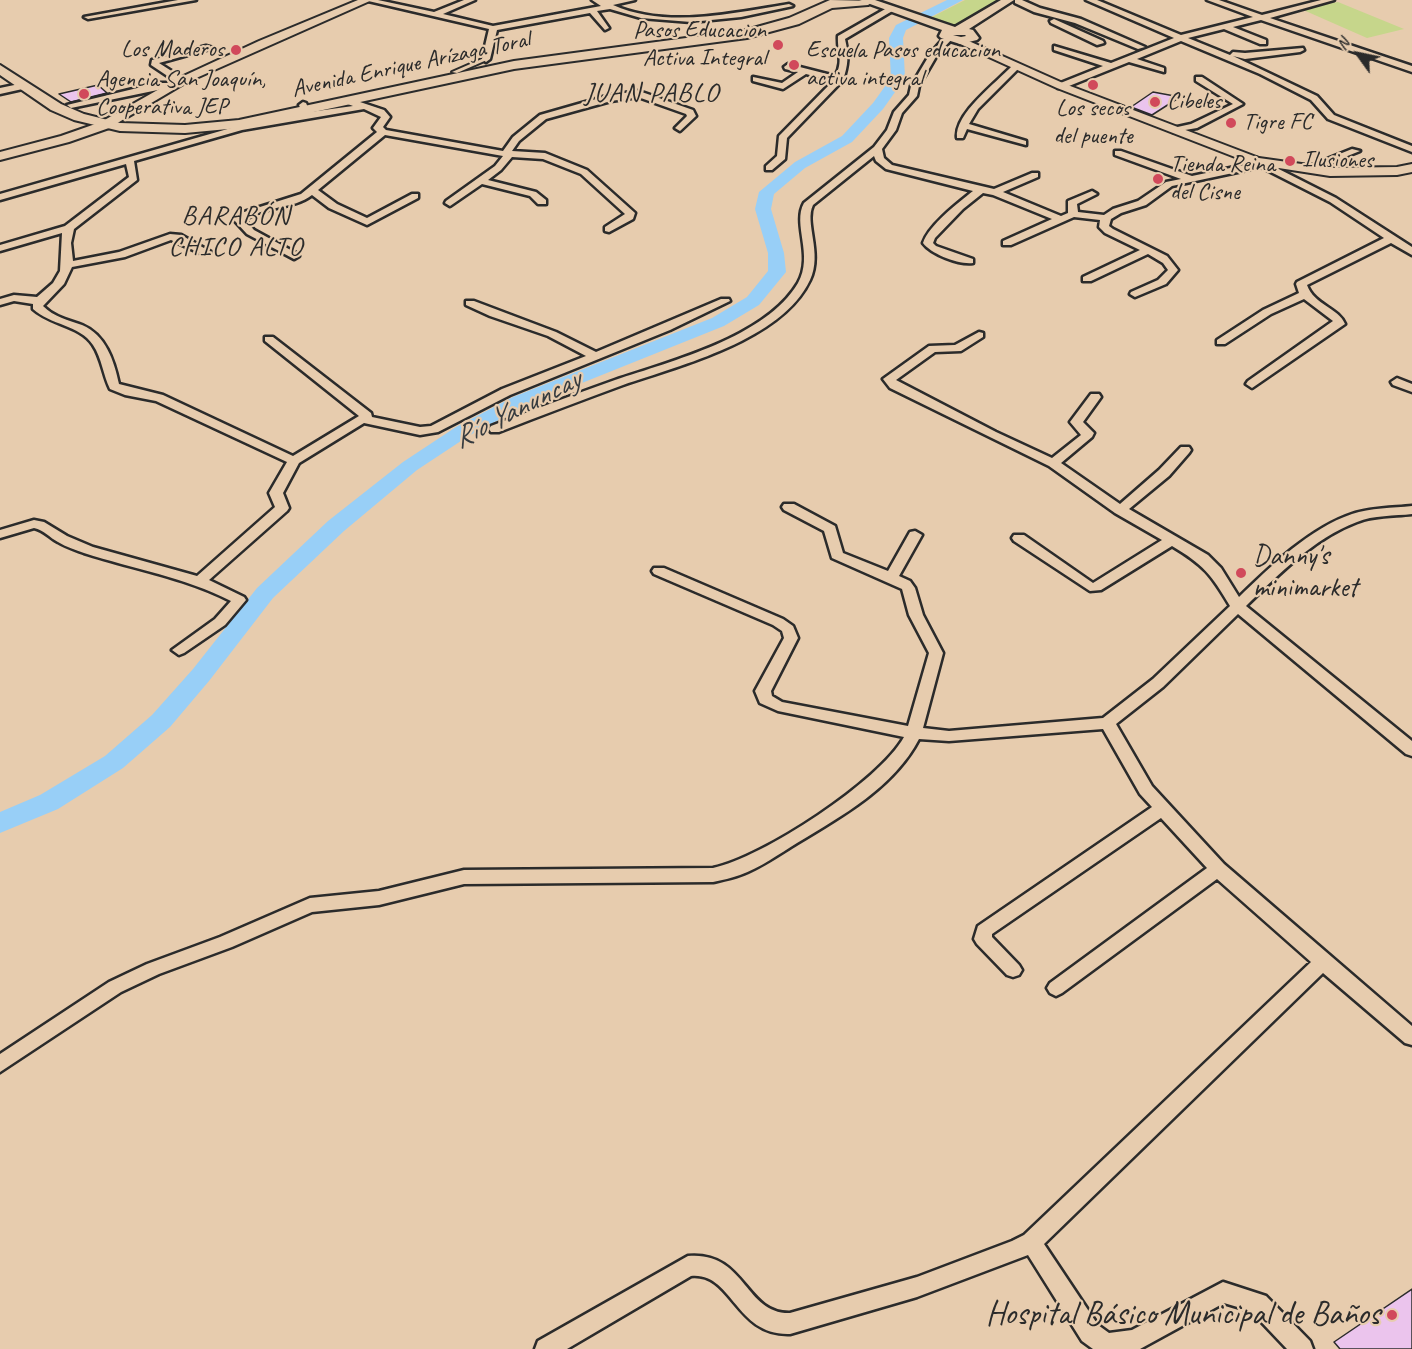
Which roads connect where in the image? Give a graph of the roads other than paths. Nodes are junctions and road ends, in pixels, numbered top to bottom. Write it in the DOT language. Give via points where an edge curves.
graph roads {
  1 [pos="192,0"];
  2 [pos="367,0"];
  3 [pos="471,0"];
  4 [pos="631,0"];
  5 [pos="866,0"];
  6 [pos="1016,0"];
  7 [pos="1090,0"];
  8 [pos="1211,0"];
  9 [pos="1330,0"];
  10 [pos="833,2"];
  11 [pos="602,4"];
  12 [pos="789,6"];
  13 [pos="592,10"];
  14 [pos="890,10"];
  15 [pos="1037,10"];
  16 [pos="434,15"];
  17 [pos="1263,16"];
  18 [pos="88,17"];
  19 [pos="1224,26"];
  20 [pos="493,28"];
  21 [pos="605,28"];
  22 [pos="1183,37"];
  23 [pos="956,39"];
  24 [pos="1263,42"];
  25 [pos="1100,43"];
  26 [pos="1141,46"];
  27 [pos="209,48"];
  28 [pos="1057,48"];
  29 [pos="983,50"];
  30 [pos="1299,50"];
  31 [pos="1219,53"];
  32 [pos="0,57"];
  33 [pos="486,59"];
  34 [pos="1130,59"];
  35 [pos="1112,66"];
  36 [pos="788,67"];
  37 [pos="1016,68"];
  38 [pos="0,69"];
  39 [pos="1412,69"];
  40 [pos="1161,70"];
  41 [pos="455,72"];
  42 [pos="804,72"];
  43 [pos="756,79"];
  44 [pos="1200,79"];
  45 [pos="839,80"];
  46 [pos="177,84"];
  47 [pos="24,86"];
  48 [pos="1061,86"];
  49 [pos="0,91"];
  50 [pos="348,101"];
  51 [pos="71,105"];
  52 [pos="365,106"];
  53 [pos="305,110"];
  54 [pos="110,123"];
  55 [pos="962,125"];
  56 [pos="680,128"];
  57 [pos="1176,130"];
  58 [pos="383,132"];
  59 [pos="960,136"];
  60 [pos="1023,143"];
  61 [pos="877,149"];
  62 [pos="1412,149"];
  63 [pos="1355,151"];
  64 [pos="507,154"];
  65 [pos="0,156"];
  66 [pos="129,162"];
  67 [pos="1260,163"];
  68 [pos="769,168"];
  69 [pos="1412,168"];
  70 [pos="1307,169"];
  71 [pos="1035,175"];
  72 [pos="1194,179"];
  73 [pos="481,181"];
  74 [pos="1177,182"];
  75 [pos="312,190"];
  76 [pos="981,190"];
  77 [pos="995,192"];
  78 [pos="1092,194"];
  79 [pos="415,196"];
  80 [pos="0,197"];
  81 [pos="542,202"];
  82 [pos="450,203"];
  83 [pos="1073,214"];
  84 [pos="1106,218"];
  85 [pos="1060,219"];
  86 [pos="69,228"];
  87 [pos="609,229"];
  88 [pos="1390,238"];
  89 [pos="1007,243"];
  90 [pos="0,248"];
  91 [pos="1148,250"];
  92 [pos="206,252"];
  93 [pos="1412,252"];
  94 [pos="294,256"];
  95 [pos="969,261"];
  96 [pos="67,265"];
  97 [pos="1087,279"];
  98 [pos="1135,294"];
  99 [pos="1306,294"];
  100 [pos="39,301"];
  101 [pos="725,301"];
  102 [pos="0,302"];
  103 [pos="470,303"];
  104 [pos="979,334"];
  105 [pos="269,339"];
  106 [pos="1221,342"];
  107 [pos="594,356"];
  108 [pos="1397,382"];
  109 [pos="1252,384"];
  110 [pos="1412,388"];
  111 [pos="1095,397"];
  112 [pos="362,419"];
  113 [pos="495,429"];
  114 [pos="1185,450"];
  115 [pos="294,461"];
  116 [pos="1053,463"];
  117 [pos="789,507"];
  118 [pos="1120,510"];
  119 [pos="1412,510"];
  120 [pos="0,534"];
  121 [pos="915,536"];
  122 [pos="1019,538"];
  123 [pos="1171,540"];
  124 [pos="659,571"];
  125 [pos="891,578"];
  126 [pos="199,582"];
  127 [pos="1238,607"];
  128 [pos="179,650"];
  129 [pos="1107,723"];
  130 [pos="914,733"];
  131 [pos="1412,750"];
  132 [pos="1162,809"];
  133 [pos="1218,868"];
  134 [pos="1323,962"];
  135 [pos="1012,970"];
  136 [pos="1056,988"];
  137 [pos="1412,1038"];
  138 [pos="0,1064"];
  139 [pos="1031,1242"];
  140 [pos="546,1349"];
  141 [pos="1302,1349"];
  1 -- 18 [label="street"];
  2 -- 16 [label="street"];
  2 -- 46 [label="street" via="262,43"];
  3 -- 16 [label="street"];
  4 -- 11 [label="street"];
  5 -- 10 [label="main road"];
  5 -- 14 [label="main road"];
  6 -- 15 [label="street"];
  6 -- 23 [label="main road"];
  6 -- 23 [label="main road"];
  7 -- 22 [label="street"];
  8 -- 17 [label="street"];
  9 -- 17 [label="street"];
  10 -- 41 [label="main road, Avenida Enrique Arízaga Toral" via="743,30"];
  10 -- 50 [label="main road, Avenida Enrique Arízaga Toral" via="794,21 738,36 514,65"];
  11 -- 12 [label="street" via="638,16 667,18"];
  11 -- 13 [label="street"];
  13 -- 20 [label="street"];
  13 -- 21 [label="street"];
  14 -- 23 [label="main road" via="934,25"];
  14 -- 45 [label="street" via="841,38 845,56"];
  15 -- 25 [label="street"];
  15 -- 26 [label="street" via="1070,18"];
  16 -- 20 [label="street"];
  17 -- 19 [label="street"];
  17 -- 39 [label="street"];
  19 -- 22 [label="street"];
  19 -- 24 [label="street"];
  20 -- 33 [label="street"];
  22 -- 31 [label="street"];
  22 -- 34 [label="street"];
  23 -- 29 [label="street"];
  23 -- 29 [label="street" via="964,47"];
  23 -- 61 [label="street" via="934,54 913,96 898,112"];
  27 -- 46 [label="street" via="155,62"];
  28 -- 35 [label="street"];
  29 -- 37 [label="street"];
  30 -- 31 [label="street" via="1245,56"];
  31 -- 62 [label="street" via="1305,92 1322,103 1331,117"];
  32 -- 51 [label="main road, Avenida Enrique Arízaga Toral"];
  33 -- 41 [label="street"];
  34 -- 35 [label="street"];
  34 -- 40 [label="street"];
  35 -- 48 [label="street"];
  36 -- 42 [label="street"];
  37 -- 48 [label="street"];
  37 -- 55 [label="street" via="969,113"];
  38 -- 47 [label="main road, Avenida Enrique Arízaga Toral"];
  41 -- 53 [label="main road, Avenida Enrique Arízaga Toral"];
  42 -- 43 [label="street" via="783,86"];
  42 -- 45 [label="street"];
  44 -- 57 [label="street" via="1239,104 1194,126"];
  45 -- 68 [label="street" via="788,130 782,138 782,157"];
  46 -- 51 [label="street"];
  46 -- 54 [label="street"];
  47 -- 49 [label="street"];
  47 -- 54 [label="main road, Avenida Enrique Arízaga Toral" via="79,117"];
  48 -- 57 [label="street"];
  50 -- 52 [label="street"];
  50 -- 53 [label="main road, Avenida Enrique Arízaga Toral"];
  51 -- 54 [label="main road, Avenida Enrique Arízaga Toral"];
  52 -- 53 [label="street"];
  52 -- 58 [label="street" via="387,117 378,128"];
  53 -- 54 [label="main road, Avenida Enrique Arízaga Toral" via="239,124 184,129 139,129"];
  53 -- 66 [label="street"];
  54 -- 65 [label="street"];
  55 -- 59 [label="street"];
  55 -- 60 [label="street"];
  56 -- 64 [label="street" via="692,116 690,112 639,94 610,98 543,117 516,139"];
  57 -- 67 [label="street"];
  58 -- 64 [label="street"];
  58 -- 75 [label="street"];
  61 -- 76 [label="street" via="879,159 889,167"];
  61 -- 113 [label="street" via="805,208 809,267 804,283 787,305 710,350"];
  63 -- 70 [label="street"];
  64 -- 73 [label="street" via="498,168"];
  64 -- 87 [label="street" via="545,156 584,172 630,213"];
  66 -- 80 [label="street"];
  66 -- 86 [label="street" via="135,178"];
  67 -- 70 [label="street"];
  67 -- 72 [label="street"];
  67 -- 88 [label="street" via="1333,200"];
  69 -- 70 [label="street" via="1355,173"];
  71 -- 77 [label="street"];
  72 -- 74 [label="street"];
  72 -- 74 [label="street" via="1117,155"];
  73 -- 81 [label="street" via="522,191"];
  73 -- 82 [label="street"];
  74 -- 84 [label="street"];
  75 -- 79 [label="street" via="333,206 367,222"];
  75 -- 94 [label="street" via="294,201 248,213 240,220 250,231"];
  76 -- 77 [label="street"];
  76 -- 95 [label="street" via="959,207 928,243"];
  77 -- 85 [label="street"];
  78 -- 83 [label="street" via="1072,203"];
  83 -- 84 [label="street"];
  83 -- 85 [label="street"];
  84 -- 91 [label="street" via="1104,227 1109,231"];
  85 -- 89 [label="street"];
  86 -- 90 [label="street"];
  86 -- 96 [label="street" via="64,240"];
  88 -- 93 [label="street"];
  88 -- 99 [label="street" via="1306,280 1301,284"];
  91 -- 97 [label="street"];
  91 -- 98 [label="street" via="1172,265 1173,270 1162,282"];
  92 -- 96 [label="street" via="170,237 121,255"];
  96 -- 100 [label="street" via="56,289"];
  99 -- 106 [label="street" via="1267,312"];
  99 -- 109 [label="street" via="1339,324"];
  100 -- 102 [label="street" via="14,298"];
  100 -- 115 [label="street" via="37,307 43,314 91,335 109,364 114,386 120,390 159,398"];
  101 -- 107 [label="street"];
  103 -- 107 [label="street" via="552,334"];
  104 -- 116 [label="street" via="957,349 933,348 888,379"];
  105 -- 112 [label="street" via="366,413"];
  107 -- 112 [label="street" via="506,392 434,429 420,431"];
  108 -- 110 [label="street"];
  111 -- 116 [label="street" via="1076,422 1086,429 1086,437"];
  112 -- 115 [label="street"];
  114 -- 118 [label="street"];
  115 -- 126 [label="street" via="276,493 282,508"];
  116 -- 118 [label="street"];
  117 -- 125 [label="street" via="830,529 837,555"];
  118 -- 123 [label="street"];
  119 -- 127 [label="street" via="1342,522 1267,578"];
  120 -- 126 [label="street" via="34,524 44,526 88,550"];
  121 -- 125 [label="street"];
  122 -- 123 [label="street" via="1090,587 1096,587"];
  123 -- 127 [label="street" via="1203,558 1216,571"];
  124 -- 130 [label="street" via="788,629 791,638 763,691 765,699 778,706"];
  125 -- 130 [label="street" via="911,591 917,618 936,653"];
  126 -- 128 [label="street" via="239,600 214,627"];
  127 -- 129 [label="street" via="1158,683"];
  127 -- 131 [label="street"];
  129 -- 130 [label="street" via="949,736"];
  129 -- 132 [label="street"];
  130 -- 138 [label="street" via="904,752 876,781 837,811 736,870 713,875 473,877 379,898 310,905 115,987"];
  132 -- 133 [label="street"];
  132 -- 135 [label="street" via="984,931 983,939"];
  133 -- 134 [label="street"];
  133 -- 136 [label="street"];
  134 -- 137 [label="street"];
  134 -- 139 [label="street"];
  139 -- 140 [label="street" via="917,1287 794,1323 777,1324 762,1317 718,1269 700,1263 688,1266"];
  139 -- 141 [label="street" via="1090,1333 1106,1345 1135,1340 1223,1292 1258,1303"];
}
